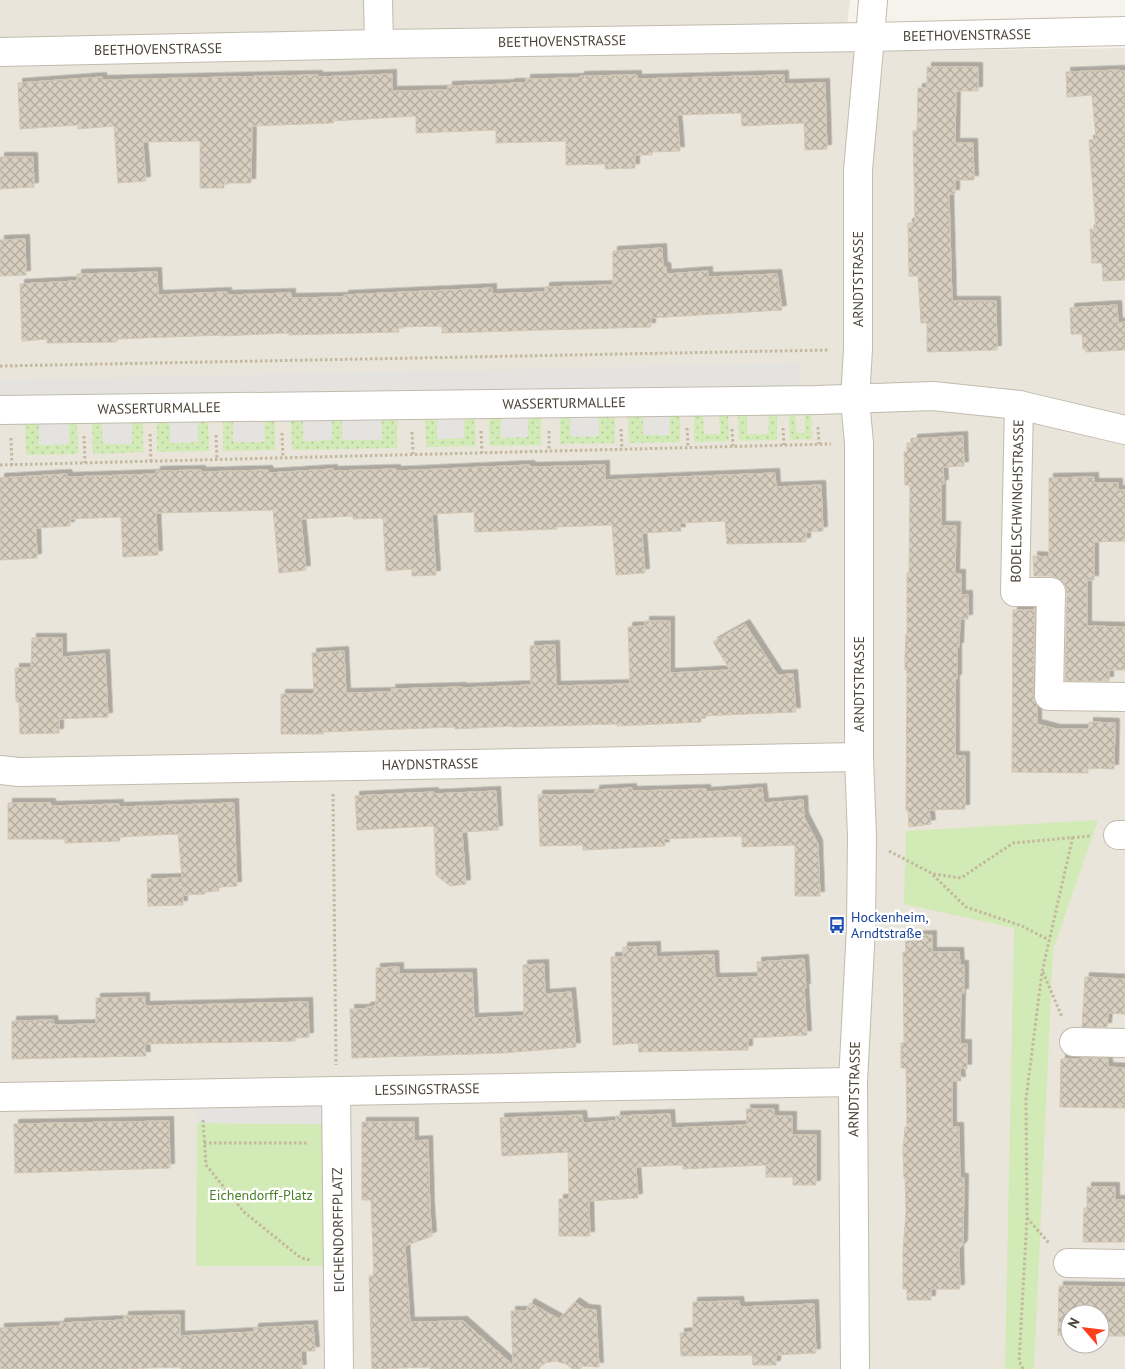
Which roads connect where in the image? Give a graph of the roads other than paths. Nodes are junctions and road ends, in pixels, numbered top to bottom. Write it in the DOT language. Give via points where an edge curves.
graph roads {
  1 [pos="378,0"];
  2 [pos="873,0"];
  3 [pos="1125,31"];
  4 [pos="870,37"];
  5 [pos="380,44"];
  6 [pos="0,52"];
  7 [pos="855,400"];
  8 [pos="1019,405"];
  9 [pos="0,410"];
  10 [pos="1125,430"];
  11 [pos="1125,698"];
  12 [pos="859,757"];
  13 [pos="0,770"];
  14 [pos="1074,1042"];
  15 [pos="1125,1043"];
  16 [pos="853,1082"];
  17 [pos="336,1091"];
  18 [pos="0,1097"];
  19 [pos="1068,1263"];
  20 [pos="1125,1264"];
  21 [pos="339,1369"];
  22 [pos="855,1369"];
  1 -- 5 [label="street"];
  2 -- 4 [label="street, ARNDTSTRASSE"];
  3 -- 4 [label="street, BEETHOVENSTRASSE"];
  4 -- 5 [label="street, BEETHOVENSTRASSE"];
  4 -- 7 [label="street, ARNDTSTRASSE" via="858,170"];
  5 -- 6 [label="street, BEETHOVENSTRASSE"];
  7 -- 8 [label="street, WASSERTURMALLEE" via="933,396"];
  7 -- 9 [label="street, WASSERTURMALLEE"];
  7 -- 12 [label="street, ARNDTSTRASSE" via="859,443"];
  8 -- 10 [label="street, WASSERTURMALLEE"];
  8 -- 11 [label="street, BODELSCHWINGHSTRASSE" via="1015,592 1052,592 1049,696"];
  12 -- 13 [label="street, HAYDNSTRASSE"];
  12 -- 16 [label="street, ARNDTSTRASSE" via="862,837"];
  14 -- 15 [label="street"];
  16 -- 17 [label="street, LESSINGSTRASSE"];
  16 -- 22 [label="street, ARNDTSTRASSE"];
  17 -- 18 [label="street, LESSINGSTRASSE"];
  17 -- 21 [label="street, EICHENDORFFPLATZ"];
  19 -- 20 [label="street"];
}
